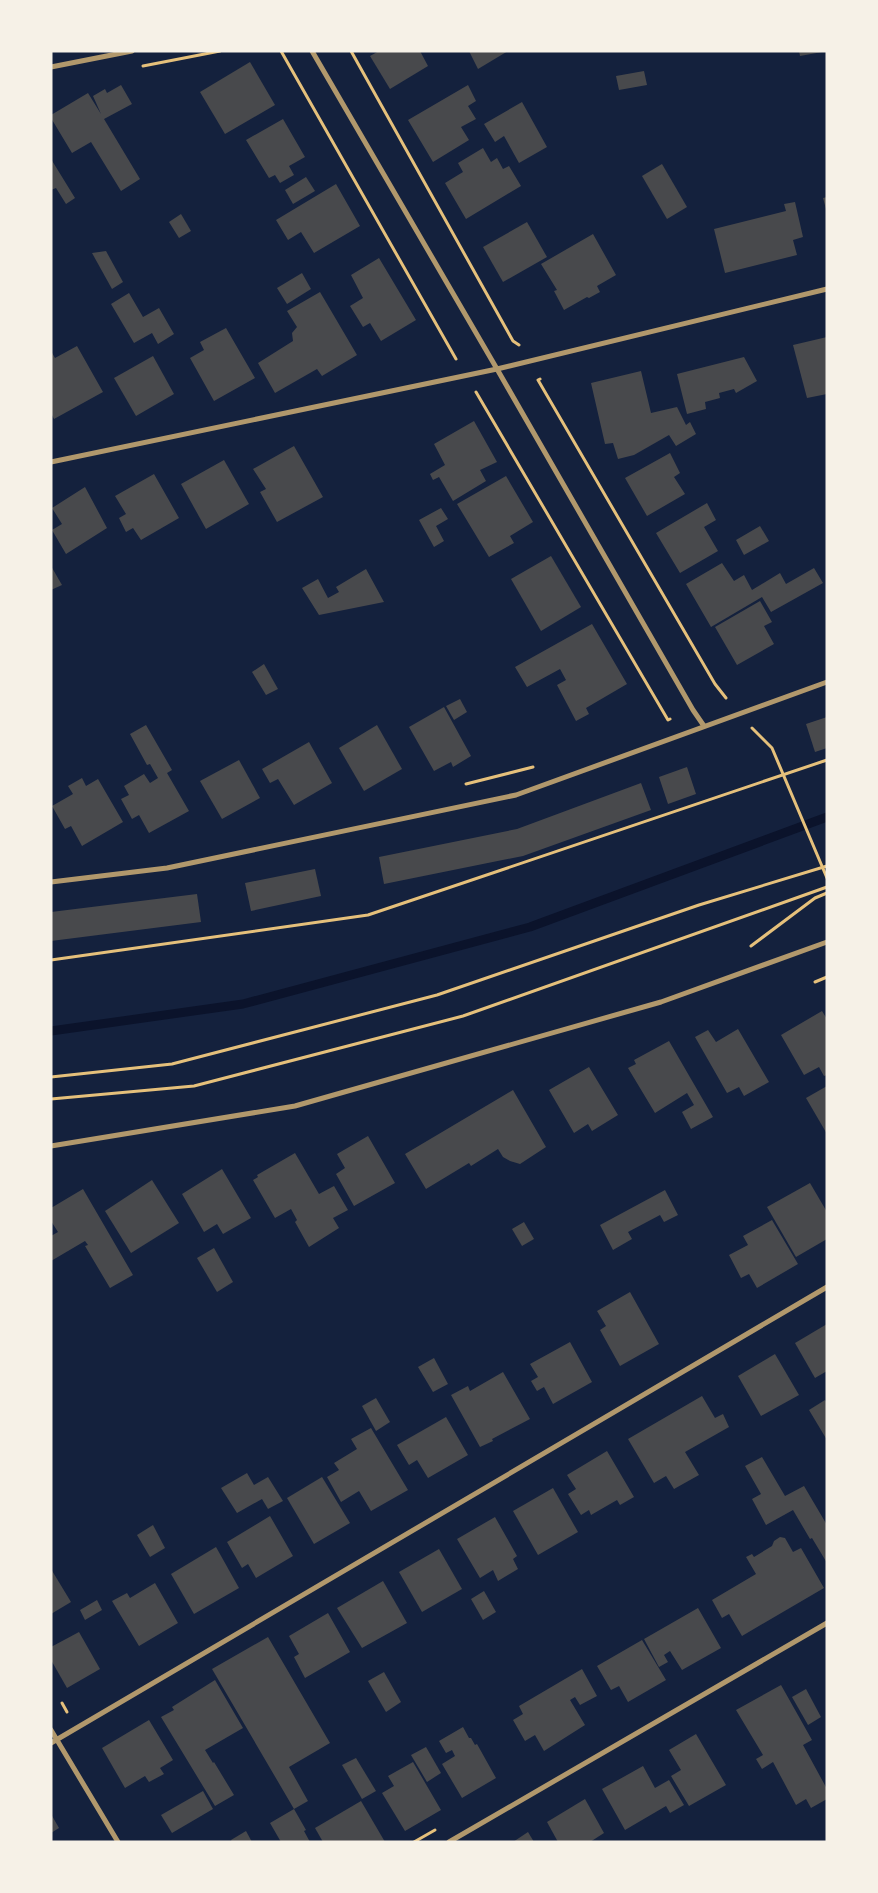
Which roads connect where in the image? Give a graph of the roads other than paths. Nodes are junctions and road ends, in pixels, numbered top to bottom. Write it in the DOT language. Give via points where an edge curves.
graph roads {
  1 [pos="132,51"];
  2 [pos="312,51"];
  3 [pos="51,67"];
  4 [pos="827,289"];
  5 [pos="498,369"];
  6 [pos="51,462"];
  7 [pos="827,682"];
  8 [pos="704,726"];
  9 [pos="51,882"];
  10 [pos="827,942"];
  11 [pos="51,1146"];
  12 [pos="827,1287"];
  13 [pos="827,1623"];
  14 [pos="51,1730"];
  15 [pos="57,1740"];
  16 [pos="51,1743"];
  17 [pos="118,1842"];
  18 [pos="449,1842"];
  1 -- 3 [label="street"];
  2 -- 5 [label="street"];
  4 -- 5 [label="street"];
  5 -- 6 [label="street"];
  5 -- 8 [label="street"];
  7 -- 8 [label="street"];
  8 -- 9 [label="street" via="516,795 167,868"];
  10 -- 11 [label="street" via="660,1002 295,1106"];
  12 -- 15 [label="street"];
  13 -- 18 [label="street"];
  14 -- 15 [label="street"];
  15 -- 16 [label="street"];
  15 -- 17 [label="street"];
}
